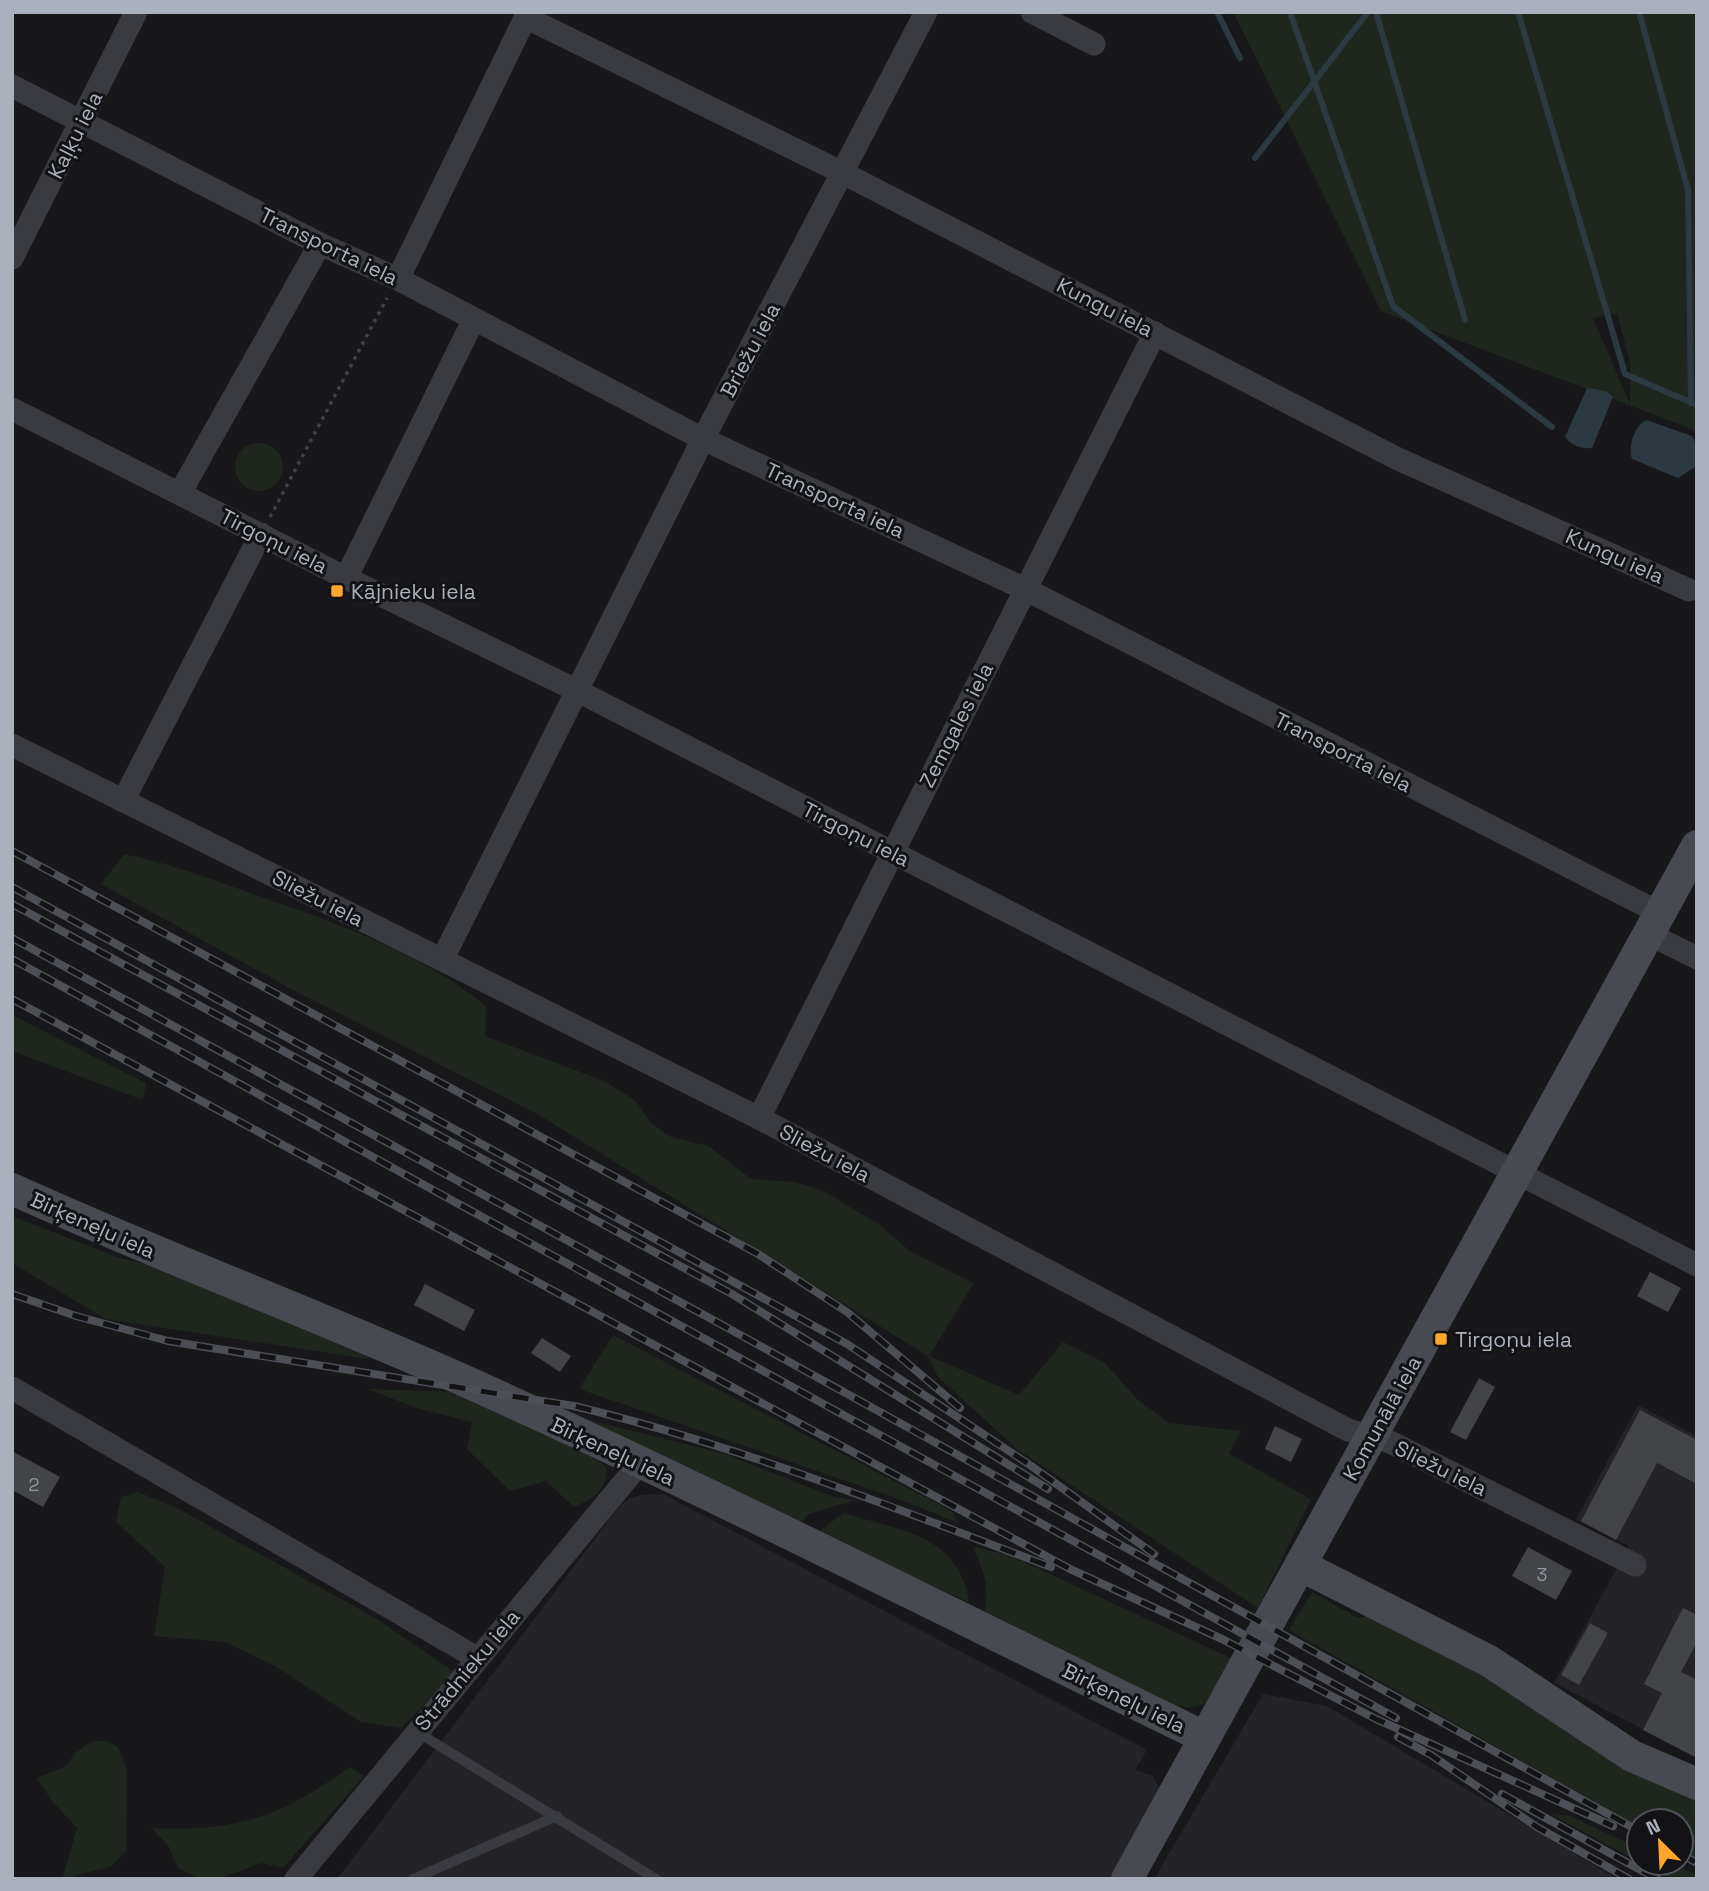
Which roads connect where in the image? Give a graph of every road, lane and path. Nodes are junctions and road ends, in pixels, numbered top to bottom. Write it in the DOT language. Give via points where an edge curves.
graph roads {
  1 [pos="136,12"];
  2 [pos="926,12"];
  3 [pos="1032,12"];
  4 [pos="526,15"];
  5 [pos="1094,44"];
  6 [pos="12,86"];
  7 [pos="82,121"];
  8 [pos="843,173"];
  9 [pos="320,244"];
  10 [pos="12,258"];
  11 [pos="398,279"];
  12 [pos="473,321"];
  13 [pos="1155,333"];
  14 [pos="12,409"];
  15 [pos="703,439"];
  16 [pos="180,493"];
  17 [pos="261,534"];
  18 [pos="346,578"];
  19 [pos="1025,589"];
  20 [pos="1689,590"];
  21 [pos="579,691"];
  22 [pos="12,745"];
  23 [pos="123,801"];
  24 [pos="1697,846"];
  25 [pos="891,853"];
  26 [pos="1654,923"];
  27 [pos="1697,958"];
  28 [pos="442,960"];
  29 [pos="759,1118"];
  30 [pos="1517,1171"];
  31 [pos="12,1189"];
  32 [pos="1697,1265"];
  33 [pos="12,1388"];
  34 [pos="1372,1437"];
  35 [pos="640,1463"];
  36 [pos="1300,1565"];
  37 [pos="1635,1565"];
  38 [pos="477,1658"];
  39 [pos="416,1731"];
  40 [pos="1204,1737"];
  41 [pos="1697,1784"];
  42 [pos="557,1816"];
  43 [pos="296,1879"];
  44 [pos="413,1879"];
  45 [pos="656,1879"];
  46 [pos="1126,1879"];
  1 -- 7 [label="street, Kaļķu iela"];
  2 -- 8 [label="street, Briežu iela"];
  3 -- 5 [label="street"];
  4 -- 8 [label="street, Kungu iela"];
  4 -- 11 [label="street"];
  6 -- 7 [label="street, Transporta iela"];
  7 -- 9 [label="street, Transporta iela"];
  7 -- 10 [label="street, Kaļķu iela"];
  8 -- 13 [label="street, Kungu iela"];
  8 -- 15 [label="street, Briežu iela"];
  9 -- 11 [label="street, Transporta iela"];
  9 -- 16 [label="street"];
  11 -- 12 [label="street, Transporta iela"];
  11 -- 17 [label="path"];
  12 -- 15 [label="street, Transporta iela"];
  12 -- 18 [label="street"];
  13 -- 19 [label="street, Zemgales iela"];
  13 -- 20 [label="street, Kungu iela" via="1396,458"];
  14 -- 16 [label="street, Tirgoņu iela"];
  15 -- 19 [label="street, Transporta iela"];
  15 -- 21 [label="street, Briežu iela"];
  16 -- 17 [label="street, Tirgoņu iela"];
  17 -- 18 [label="street, Tirgoņu iela"];
  17 -- 23 [label="street"];
  18 -- 21 [label="street, Tirgoņu iela"];
  19 -- 25 [label="street, Zemgales iela"];
  19 -- 26 [label="street, Transporta iela"];
  21 -- 25 [label="street, Tirgoņu iela"];
  21 -- 28 [label="street, Briežu iela"];
  22 -- 23 [label="street, Sliežu iela"];
  23 -- 28 [label="street, Sliežu iela"];
  24 -- 26 [label="main road, Komunālā iela"];
  25 -- 29 [label="street, Zemgales iela"];
  25 -- 30 [label="street, Tirgoņu iela"];
  26 -- 27 [label="street, Transporta iela"];
  26 -- 30 [label="main road, Komunālā iela"];
  28 -- 29 [label="street, Sliežu iela"];
  29 -- 34 [label="street, Sliežu iela" via="1348,1430"];
  30 -- 32 [label="street, Tirgoņu iela"];
  30 -- 34 [label="main road, Komunālā iela"];
  31 -- 35 [label="main road, Birķeneļu iela" via="138,1246 363,1336"];
  33 -- 38 [label="street"];
  34 -- 36 [label="main road, Komunālā iela"];
  34 -- 37 [label="street, Sliežu iela"];
  35 -- 38 [label="street, Strādnieku iela"];
  35 -- 40 [label="main road, Birķeneļu iela"];
  36 -- 40 [label="main road, Komunālā iela"];
  36 -- 41 [label="main road" via="1489,1661 1632,1755"];
  38 -- 39 [label="street, Strādnieku iela"];
  39 -- 42 [label="lane"];
  39 -- 43 [label="street, Strādnieku iela"];
  40 -- 46 [label="main road, Komunālā iela"];
  42 -- 44 [label="lane"];
  42 -- 45 [label="lane"];
}
